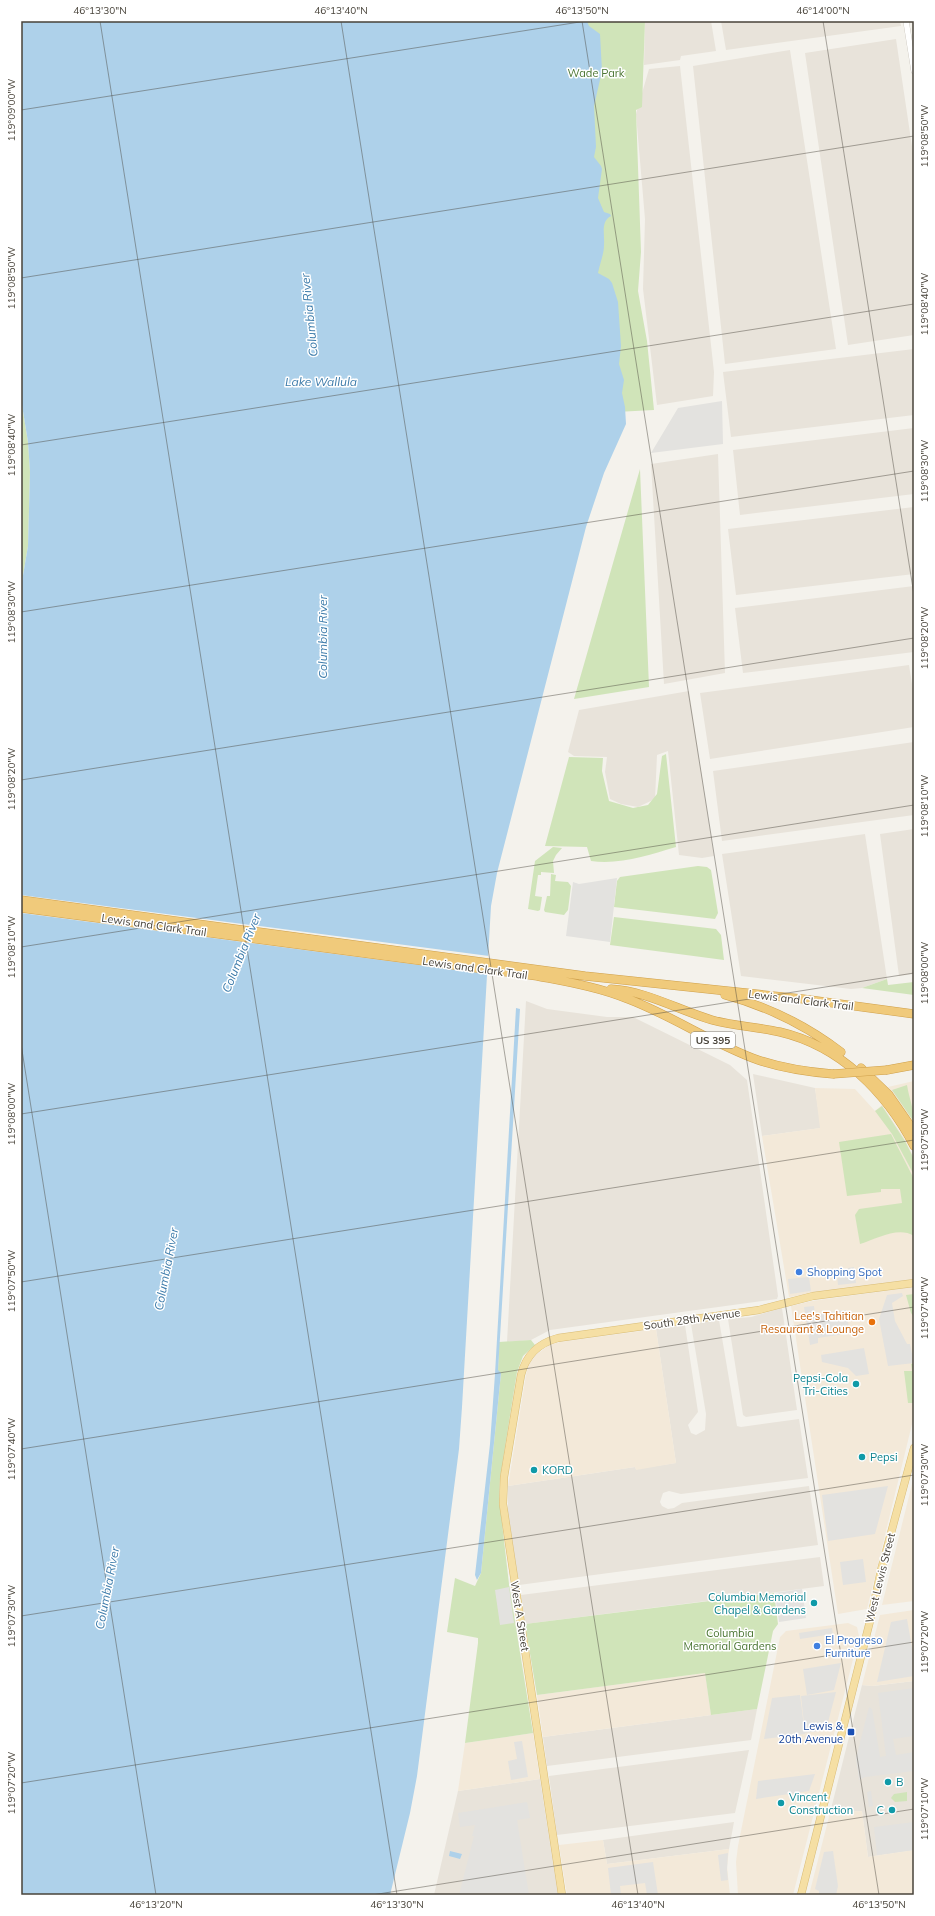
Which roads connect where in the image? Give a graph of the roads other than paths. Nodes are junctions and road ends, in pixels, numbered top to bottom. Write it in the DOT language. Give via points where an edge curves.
graph roads {
  1 [pos="906,21"];
  2 [pos="914,71"];
  3 [pos="21,900"];
  4 [pos="21,908"];
  5 [pos="537,972"];
  6 [pos="683,987"];
  7 [pos="598,988"];
  8 [pos="914,1014"];
  9 [pos="914,1065"];
  10 [pos="914,1132"];
  11 [pos="914,1146"];
  12 [pos="914,1283"];
  13 [pos="542,1344"];
  14 [pos="914,1448"];
  15 [pos="562,1895"];
  16 [pos="801,1895"];
  1 -- 2 [label="street"];
  3 -- 5 [label="highway, Lewis and Clark Trail / US 395"];
  4 -- 5 [label="highway, Lewis and Clark Trail / US 395"];
  5 -- 6 [label="highway, Lewis and Clark Trail / US 395"];
  5 -- 7 [label="highway, Lewis and Clark Trail / US 395"];
  6 -- 8 [label="highway, Lewis and Clark Trail / US 395" via="803,999"];
  6 -- 10 [label="highway" via="744,1001 806,1028 822,1038 889,1095"];
  7 -- 9 [label="highway, Lewis and Clark Trail / US 395, bridge" via="643,1005 730,1049 790,1068 833,1074"];
  7 -- 11 [label="highway" via="642,995 717,1021 779,1032 822,1046 843,1060 883,1099"];
  12 -- 13 [label="main road, South 28th Avenue" via="808,1297 759,1310 562,1337"];
  13 -- 15 [label="main road, West A Street" via="529,1356 521,1375 504,1477 503,1500"];
  14 -- 16 [label="main road, West Lewis Street" via="881,1570"];
}
